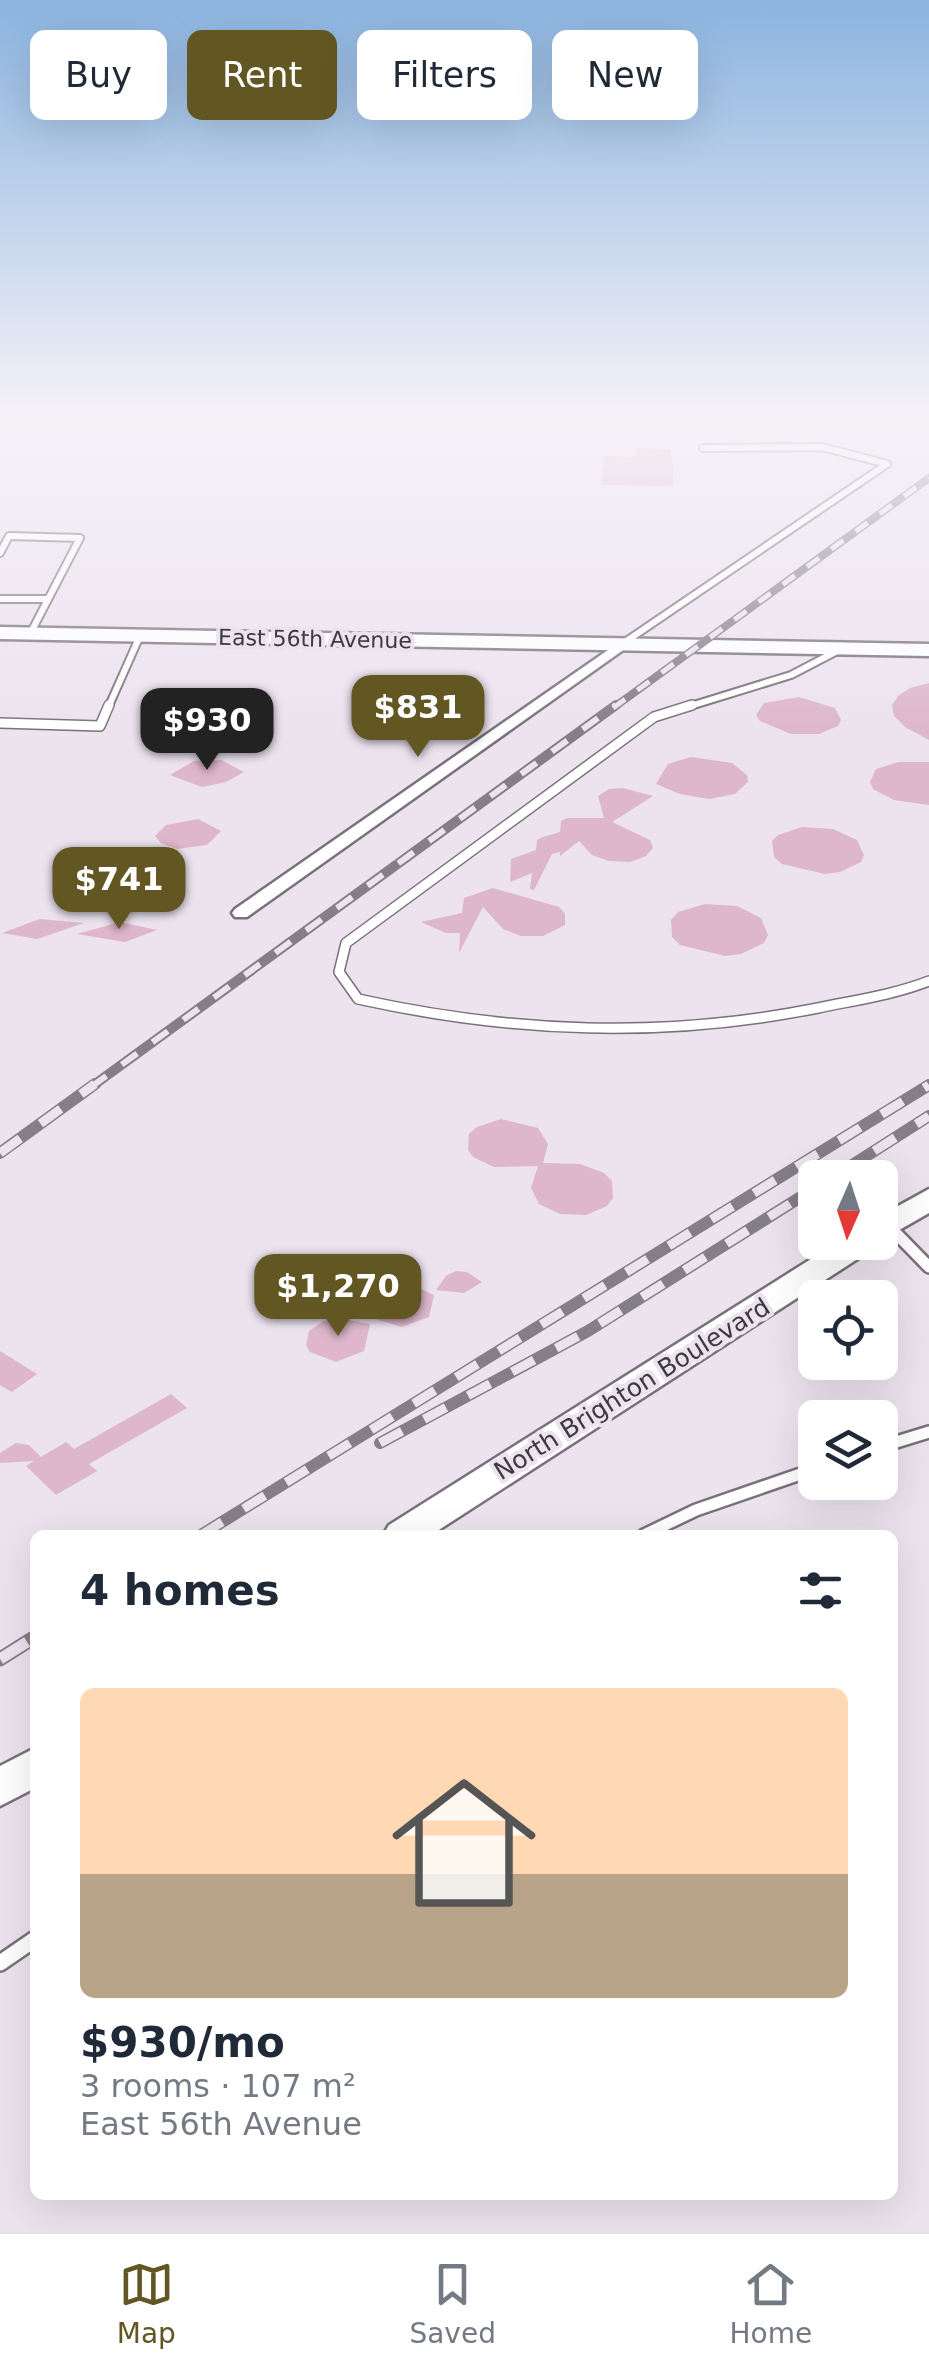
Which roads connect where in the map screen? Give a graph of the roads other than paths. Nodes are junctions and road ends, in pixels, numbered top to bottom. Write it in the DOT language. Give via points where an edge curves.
graph roads {
  1 [pos="803,521"];
  2 [pos="0,553"];
  3 [pos="0,598"];
  4 [pos="48,599"];
  5 [pos="0,633"];
  6 [pos="30,634"];
  7 [pos="140,636"];
  8 [pos="621,645"];
  9 [pos="842,648"];
  10 [pos="929,650"];
  11 [pos="0,723"];
  12 [pos="241,913"];
  13 [pos="929,980"];
  14 [pos="929,1199"];
  15 [pos="898,1219"];
  16 [pos="898,1247"];
  17 [pos="834,1260"];
  18 [pos="929,1267"];
  19 [pos="929,1432"];
  20 [pos="898,1441"];
  21 [pos="798,1475"];
  22 [pos="410,1530"];
  23 [pos="654,1530"];
  24 [pos="30,1769"];
  25 [pos="0,1788"];
  26 [pos="30,1942"];
  27 [pos="0,1963"];
  1 -- 8 [label="lane"];
  2 -- 4 [label="lane" via="9,536 80,538"];
  3 -- 4 [label="lane"];
  4 -- 6 [label="lane"];
  5 -- 6 [label="main road, East 56th Avenue"];
  6 -- 7 [label="main road, East 56th Avenue"];
  7 -- 8 [label="main road, East 56th Avenue"];
  7 -- 11 [label="lane" via="100,726"];
  8 -- 9 [label="main road, East 56th Avenue"];
  8 -- 12 [label="street"];
  9 -- 10 [label="main road, East 56th Avenue"];
  9 -- 13 [label="lane" via="791,674 654,717 346,943 339,972 358,998 441,1019 568,1030 721,1024 904,991"];
  14 -- 15 [label="main road, North Brighton Boulevard"];
  16 -- 18 [label="lane"];
  17 -- 22 [label="main road, North Brighton Boulevard"];
  19 -- 20 [label="lane"];
  21 -- 23 [label="lane"];
  24 -- 25 [label="main road"];
  26 -- 27 [label="lane"];
}
